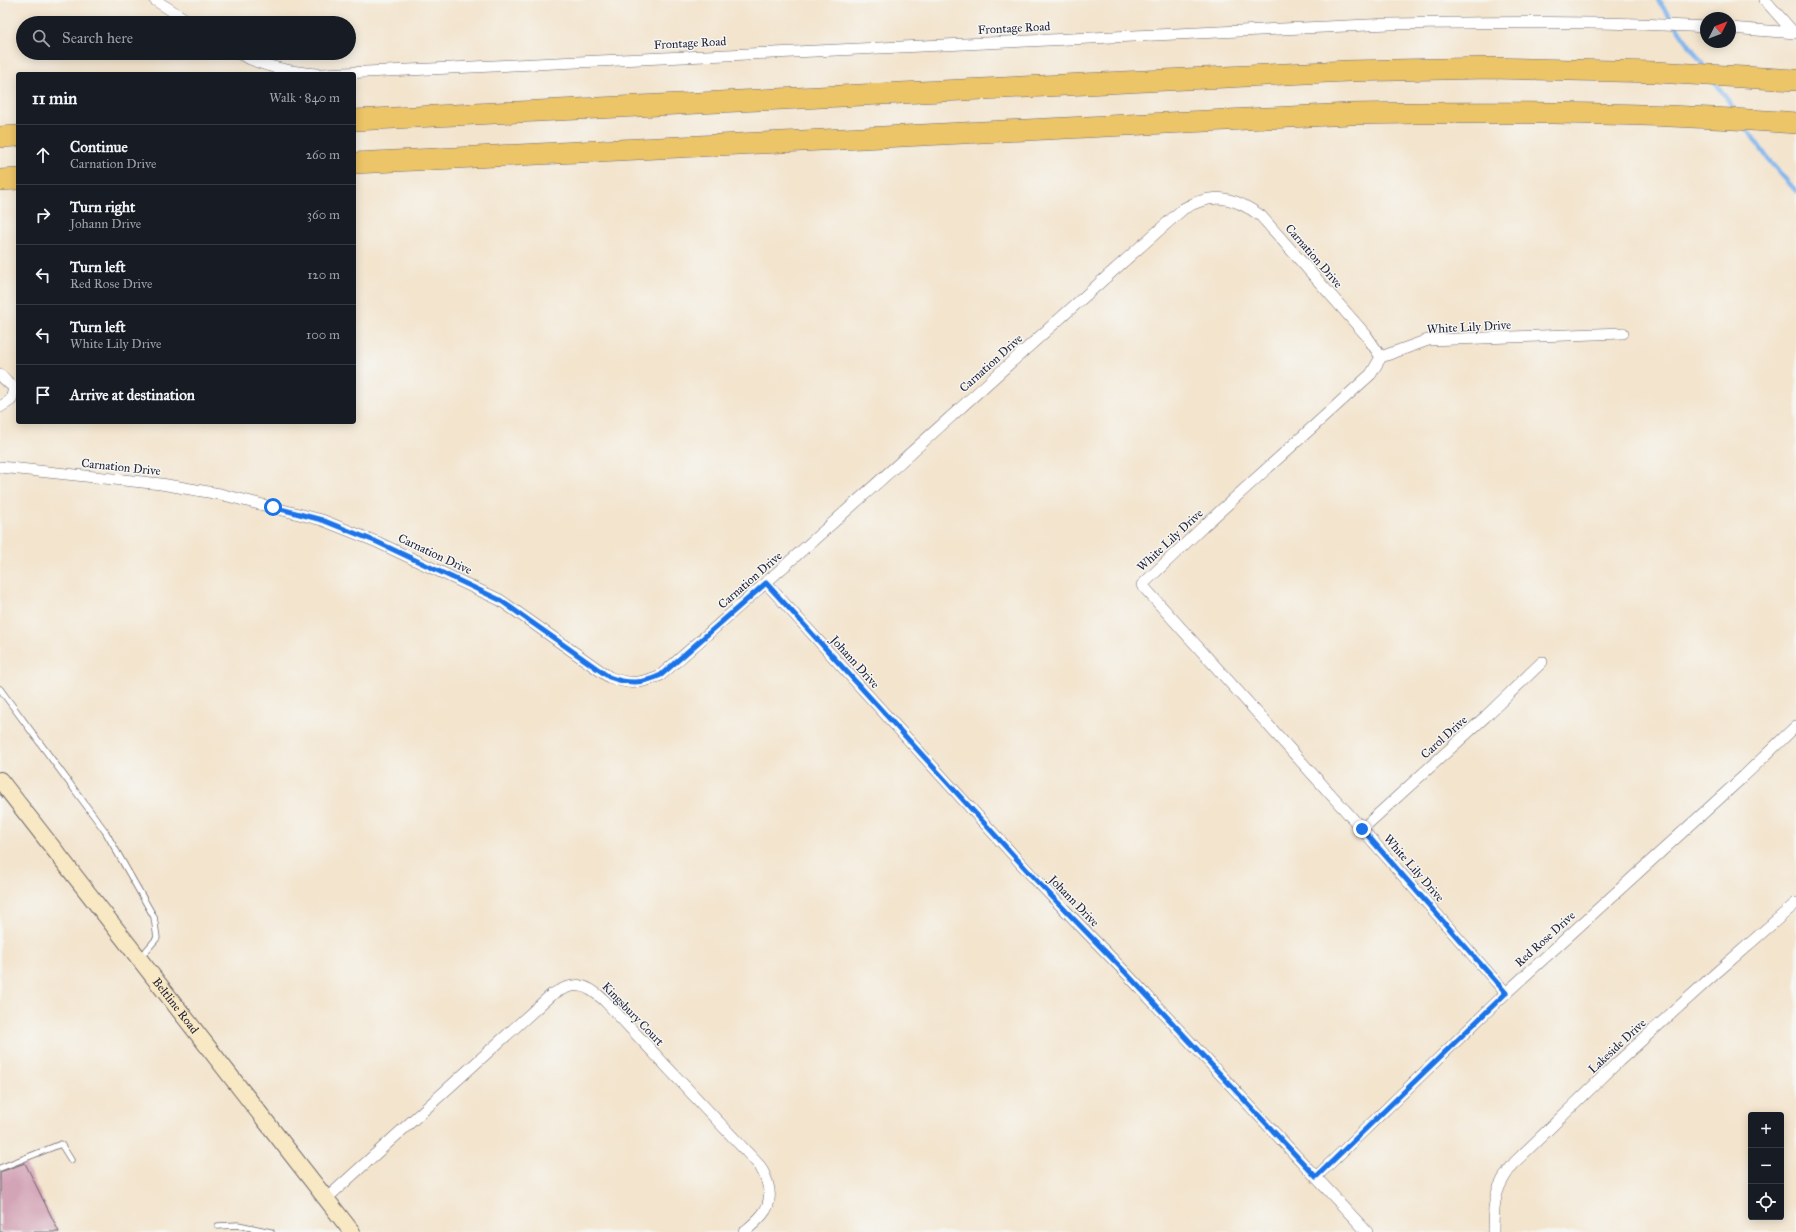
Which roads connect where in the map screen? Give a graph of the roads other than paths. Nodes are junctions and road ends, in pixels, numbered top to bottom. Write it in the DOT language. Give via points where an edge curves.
graph roads {
  1 [pos="155,0"];
  2 [pos="1765,0"];
  3 [pos="180,16"];
  4 [pos="1700,27"];
  5 [pos="1736,28"];
  6 [pos="1795,33"];
  7 [pos="254,60"];
  8 [pos="294,72"];
  9 [pos="356,72"];
  10 [pos="1796,80"];
  11 [pos="356,120"];
  12 [pos="1796,123"];
  13 [pos="16,136"];
  14 [pos="0,137"];
  15 [pos="356,163"];
  16 [pos="16,179"];
  17 [pos="0,180"];
  18 [pos="1624,333"];
  19 [pos="1381,357"];
  20 [pos="0,376"];
  21 [pos="0,407"];
  22 [pos="0,467"];
  23 [pos="766,583"];
  24 [pos="1542,662"];
  25 [pos="0,689"];
  26 [pos="1796,726"];
  27 [pos="0,780"];
  28 [pos="1362,829"];
  29 [pos="1796,903"];
  30 [pos="139,960"];
  31 [pos="1506,993"];
  32 [pos="71,1160"];
  33 [pos="0,1168"];
  34 [pos="1316,1177"];
  35 [pos="326,1199"];
  36 [pos="218,1226"];
  37 [pos="271,1232"];
  38 [pos="352,1232"];
  39 [pos="744,1232"];
  40 [pos="1367,1232"];
  41 [pos="1493,1232"];
  1 -- 3 [label="street"];
  2 -- 6 [label="street"];
  4 -- 9 [label="street, Frontage Road" via="1644,23 1390,24"];
  5 -- 6 [label="street"];
  7 -- 8 [label="street"];
  10 -- 11 [label="highway" via="1655,72 1490,68 1348,71"];
  12 -- 15 [label="highway" via="1607,113 1350,114"];
  13 -- 14 [label="highway"];
  16 -- 17 [label="highway"];
  18 -- 19 [label="street, White Lily Drive" via="1428,340"];
  19 -- 23 [label="street, Carnation Drive" via="1366,335 1260,216 1245,205 1232,200 1206,198 1194,202 1114,269"];
  19 -- 28 [label="street, White Lily Drive" via="1371,374 1142,585"];
  20 -- 21 [label="street" via="14,388 11,400"];
  22 -- 23 [label="street, Carnation Drive" via="160,484 220,494 322,520 384,545 500,600 609,677 623,682 647,681 661,675"];
  23 -- 34 [label="street, Johann Drive" via="1030,873"];
  24 -- 28 [label="street, Carol Drive" via="1486,717"];
  25 -- 30 [label="lane" via="105,831 154,917 157,938"];
  26 -- 31 [label="street, Red Rose Drive"];
  27 -- 30 [label="main road, Beltline Road"];
  28 -- 31 [label="street, White Lily Drive"];
  29 -- 41 [label="street, Lakeside Drive" via="1625,1056 1515,1162 1497,1190 1493,1208"];
  30 -- 35 [label="main road, Beltline Road"];
  31 -- 34 [label="street, Red Rose Drive"];
  32 -- 33 [label="lane" via="61,1144"];
  34 -- 40 [label="street, Johann Drive"];
  35 -- 38 [label="main road, Beltline Road"];
  35 -- 39 [label="street, Kingsbury Court" via="551,995 560,989 585,985 604,1000 760,1166 769,1188 768,1201 763,1214"];
  36 -- 37 [label="lane" via="238,1224"];
}
